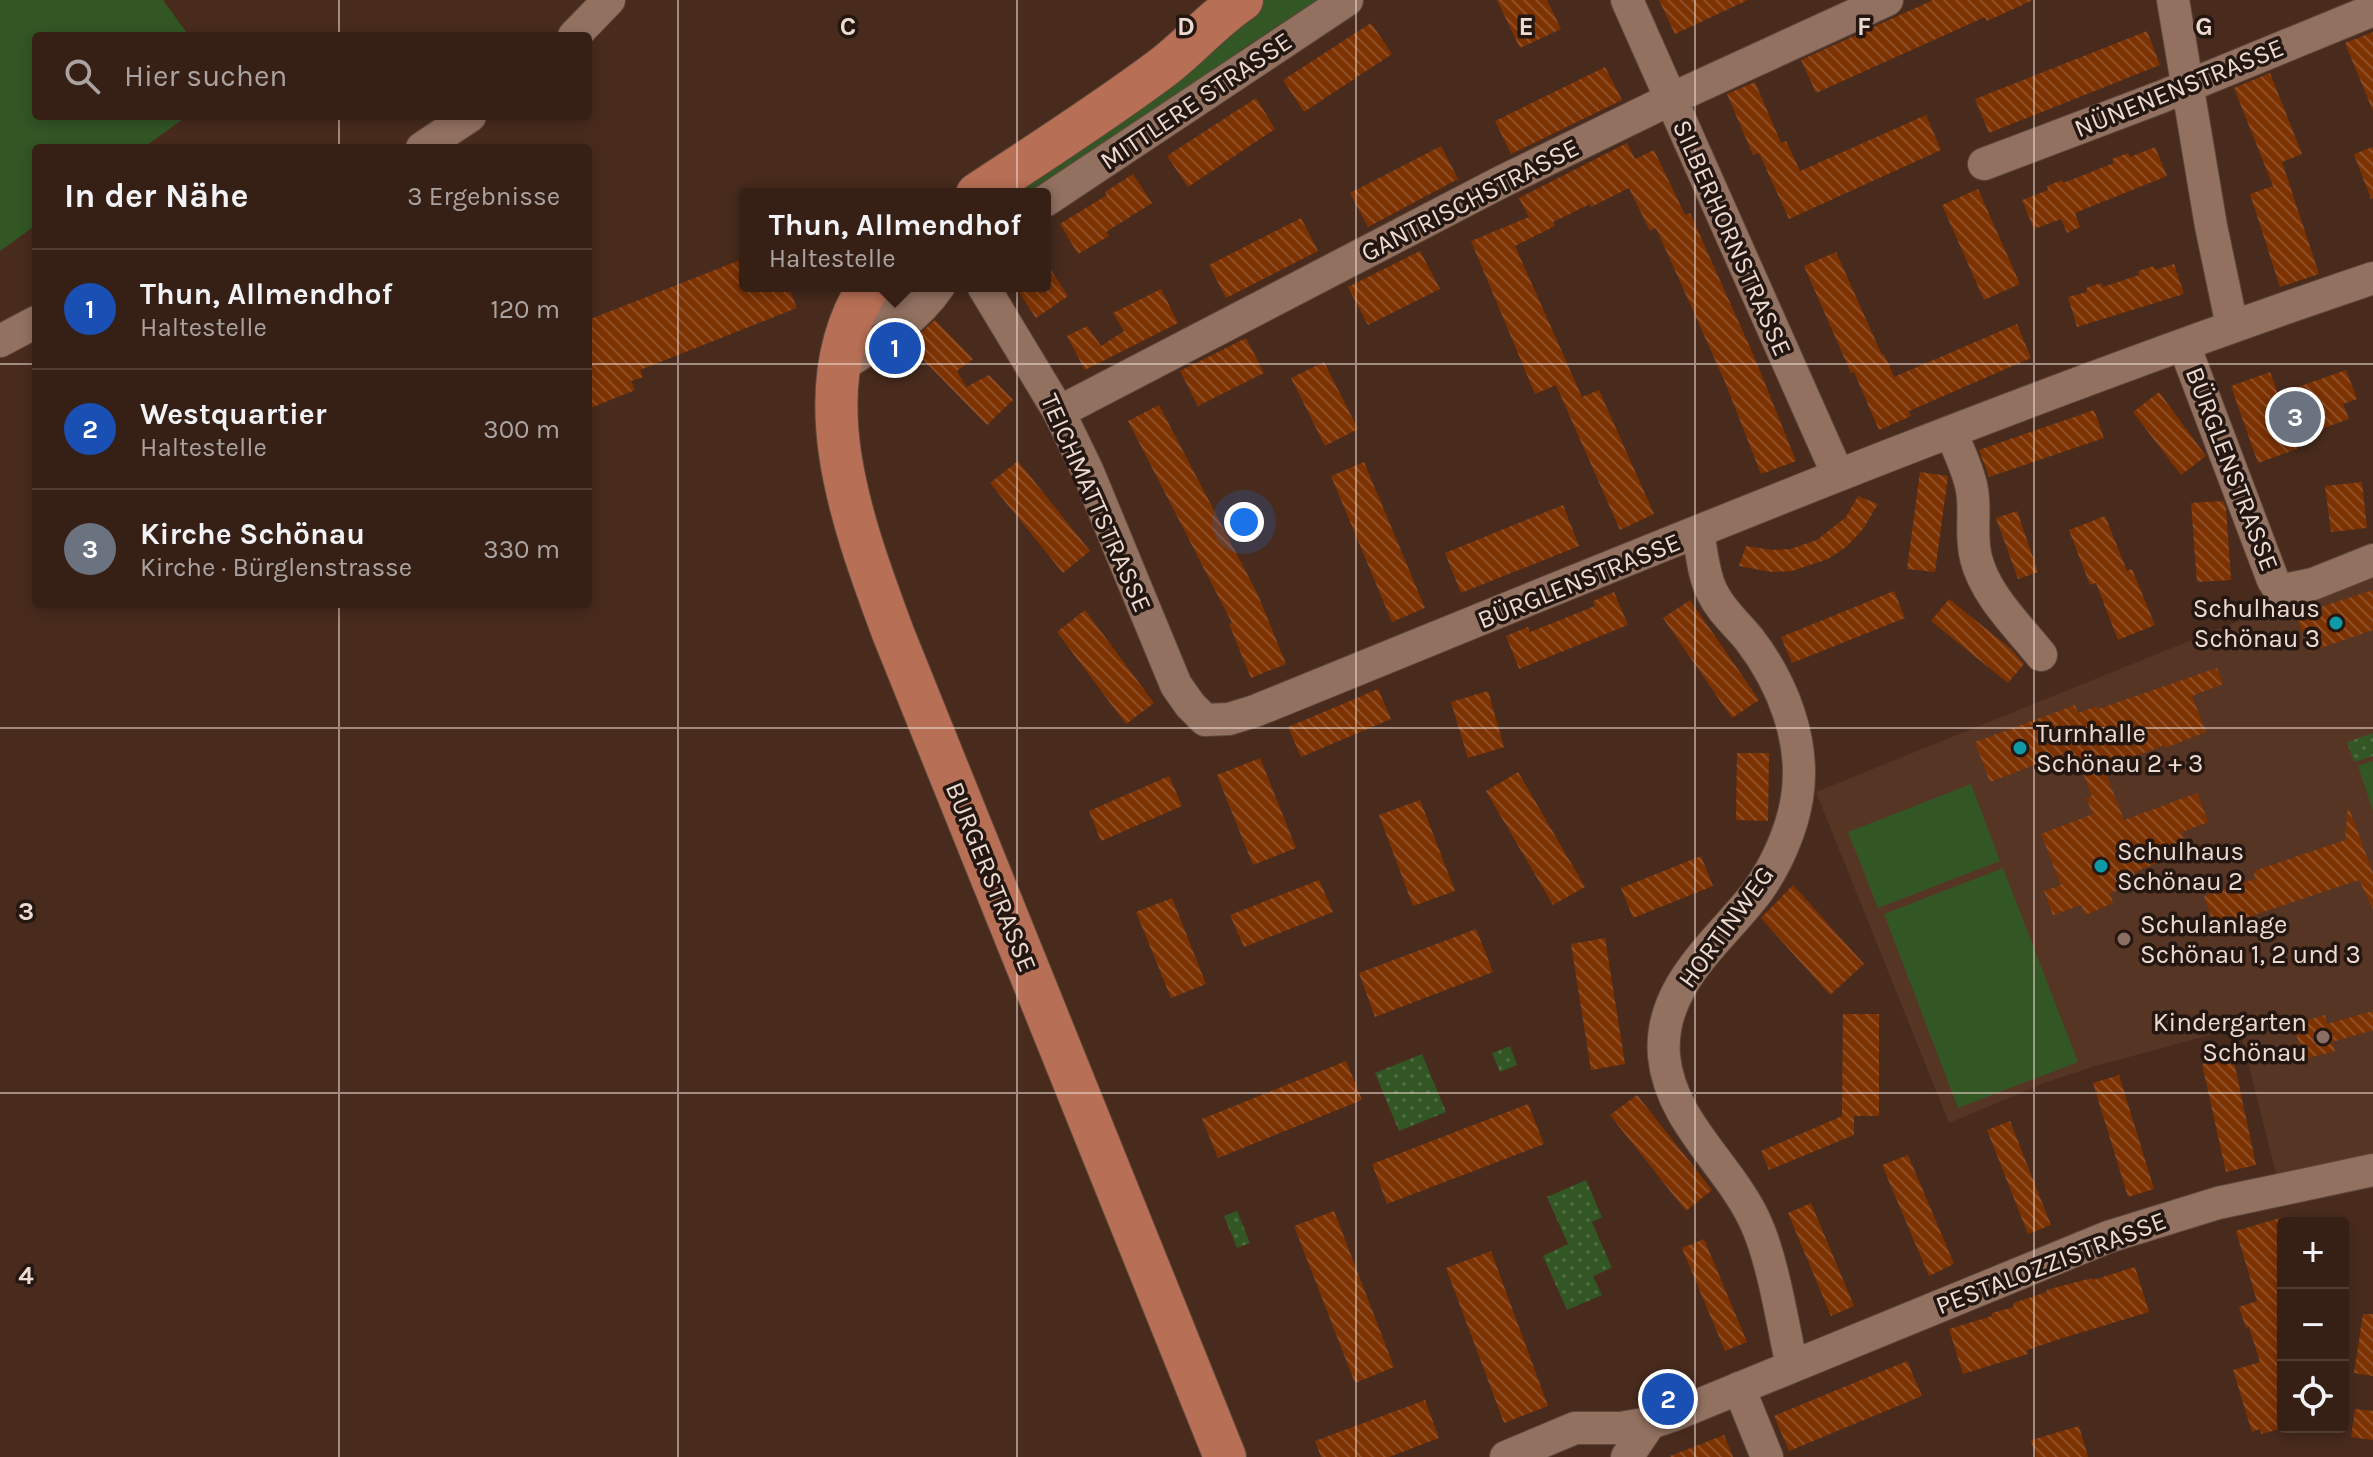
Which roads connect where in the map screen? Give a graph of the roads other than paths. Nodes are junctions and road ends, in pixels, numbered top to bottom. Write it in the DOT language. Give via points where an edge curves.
graph roads {
  1 [pos="609,0"];
  2 [pos="1347,0"];
  3 [pos="1627,0"];
  4 [pos="1887,0"];
  5 [pos="2173,0"];
  6 [pos="1234,3"];
  7 [pos="2373,10"];
  8 [pos="578,32"];
  9 [pos="2188,85"];
  10 [pos="1671,99"];
  11 [pos="464,120"];
  12 [pos="428,144"];
  13 [pos="1984,164"];
  14 [pos="986,188"];
  15 [pos="1051,197"];
  16 [pos="2373,278"];
  17 [pos="894,292"];
  18 [pos="934,292"];
  19 [pos="987,292"];
  20 [pos="860,303"];
  21 [pos="32,324"];
  22 [pos="2232,326"];
  23 [pos="0,341"];
  24 [pos="2184,345"];
  25 [pos="838,368"];
  26 [pos="1059,412"];
  27 [pos="1951,432"];
  28 [pos="1838,475"];
  29 [pos="1698,533"];
  30 [pos="2373,560"];
  31 [pos="2041,655"];
  32 [pos="1205,720"];
  33 [pos="2373,1170"];
  34 [pos="1792,1366"];
  35 [pos="1739,1388"];
  36 [pos="1650,1423"];
  37 [pos="1575,1428"];
  38 [pos="1225,1457"];
  39 [pos="1506,1457"];
  40 [pos="1604,1457"];
  41 [pos="1627,1457"];
  42 [pos="1767,1457"];
  1 -- 8 [label="street"];
  2 -- 15 [label="street, MITTLERE STRASSE"];
  3 -- 10 [label="street, SILBERHORNSTRASSE"];
  4 -- 10 [label="street, GANTRISCHSTRASSE"];
  5 -- 9 [label="street"];
  6 -- 14 [label="main road" via="1179,55"];
  7 -- 9 [label="street, NÜNENENSTRASSE"];
  9 -- 13 [label="street, NÜNENENSTRASSE"];
  9 -- 22 [label="street"];
  10 -- 26 [label="street, GANTRISCHSTRASSE"];
  10 -- 28 [label="street, SILBERHORNSTRASSE"];
  11 -- 12 [label="street"];
  16 -- 22 [label="street, BÜRGLENSTRASSE"];
  17 -- 20 [label="street"];
  18 -- 25 [label="street" via="892,333"];
  19 -- 26 [label="street, TEICHMATTSTRASSE"];
  20 -- 25 [label="main road, BURGERSTRASSE"];
  21 -- 23 [label="street"];
  22 -- 24 [label="street, BÜRGLENSTRASSE"];
  24 -- 27 [label="street, BÜRGLENSTRASSE"];
  24 -- 30 [label="street, BÜRGLENSTRASSE" via="2280,591"];
  25 -- 38 [label="main road, BURGERSTRASSE" via="844,472 874,583"];
  26 -- 32 [label="street, TEICHMATTSTRASSE" via="1176,685"];
  27 -- 28 [label="street, BÜRGLENSTRASSE"];
  27 -- 31 [label="street" via="1971,485 1972,540 1983,577"];
  28 -- 29 [label="street, BÜRGLENSTRASSE"];
  29 -- 32 [label="street, BÜRGLENSTRASSE" via="1255,711"];
  29 -- 34 [label="street, HORTINWEG" via="1710,589 1764,660 1788,708 1796,740 1797,797 1757,892 1679,990 1664,1034 1664,1058 1683,1111 1756,1223"];
  33 -- 34 [label="street, PESTALOZZISTRASSE" via="2218,1203 2108,1237"];
  34 -- 35 [label="street, PESTALOZZISTRASSE"];
  35 -- 36 [label="street, PESTALOZZISTRASSE"];
  35 -- 42 [label="street"];
  36 -- 37 [label="street, PESTALOZZISTRASSE"];
  36 -- 41 [label="street"];
  37 -- 39 [label="street, PESTALOZZISTRASSE"];
  37 -- 40 [label="street" via="1596,1437"];
}
